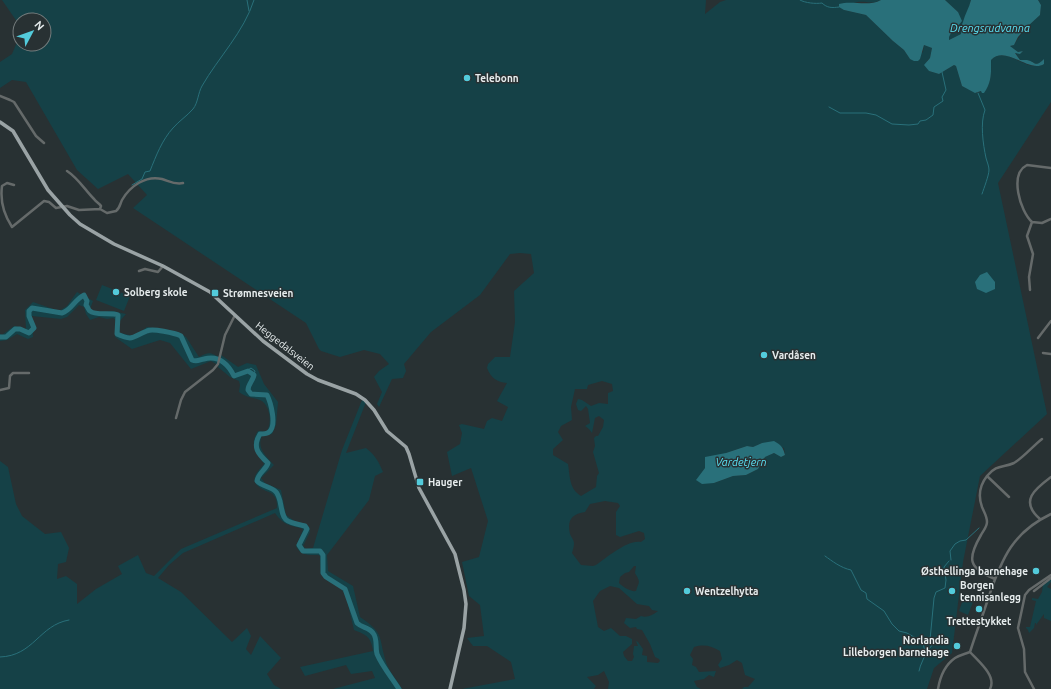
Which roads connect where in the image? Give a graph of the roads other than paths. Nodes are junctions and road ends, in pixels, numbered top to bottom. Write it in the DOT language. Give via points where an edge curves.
graph roads {
  1 [pos="0,96"];
  2 [pos="0,122"];
  3 [pos="44,143"];
  4 [pos="1051,168"];
  5 [pos="67,171"];
  6 [pos="183,183"];
  7 [pos="14,185"];
  8 [pos="62,207"];
  9 [pos="100,210"];
  10 [pos="1051,219"];
  11 [pos="1032,222"];
  12 [pos="163,266"];
  13 [pos="139,271"];
  14 [pos="1030,290"];
  15 [pos="235,315"];
  16 [pos="1051,321"];
  17 [pos="1038,338"];
  18 [pos="1043,353"];
  19 [pos="1051,354"];
  20 [pos="29,373"];
  21 [pos="0,390"];
  22 [pos="176,418"];
  23 [pos="1042,438"];
  24 [pos="987,476"];
  25 [pos="1051,477"];
  26 [pos="1009,497"];
  27 [pos="1051,514"];
  28 [pos="1040,519"];
  29 [pos="1051,576"];
  30 [pos="995,579"];
  31 [pos="1034,591"];
  32 [pos="970,652"];
  33 [pos="450,689"];
  34 [pos="938,689"];
  35 [pos="990,689"];
  36 [pos="1034,689"];
  1 -- 3 [label="street" via="14,102 36,136"];
  2 -- 8 [label="main road, Heggedalsveien" via="17,136 45,186"];
  4 -- 11 [label="street" via="1028,165 1021,170 1018,193 1025,214"];
  5 -- 9 [label="street" via="100,203"];
  6 -- 9 [label="street" via="177,184 154,178 144,180 131,188 116,211"];
  7 -- 8 [label="street" via="7,183 2,186 0,197 3,210 12,227 44,201 56,208"];
  8 -- 9 [label="street"];
  8 -- 12 [label="main road, Heggedalsveien" via="91,231"];
  10 -- 11 [label="street" via="1042,223"];
  11 -- 14 [label="street" via="1027,236 1033,254 1029,271"];
  12 -- 13 [label="street" via="158,272 145,269"];
  12 -- 15 [label="main road, Heggedalsveien" via="210,292"];
  15 -- 22 [label="street" via="225,335 220,360 213,370 185,392"];
  15 -- 33 [label="main road, Heggedalsveien" via="263,341 307,374 365,400 387,431 408,450 419,488 455,554 464,590 464,628"];
  16 -- 17 [label="street"];
  18 -- 19 [label="street"];
  20 -- 21 [label="street" via="13,373 10,376 9,388"];
  23 -- 24 [label="street" via="1017,461 1000,466"];
  24 -- 26 [label="street"];
  24 -- 30 [label="street" via="980,489 980,498 987,522 971,557 979,570"];
  25 -- 28 [label="street" via="1031,496 1031,508"];
  27 -- 28 [label="street"];
  28 -- 30 [label="street" via="1012,545"];
  29 -- 31 [label="street"];
  29 -- 36 [label="street" via="1025,595 1018,628 1024,649 1025,672"];
  30 -- 32 [label="street"];
  32 -- 34 [label="street" via="954,659 942,675"];
  32 -- 35 [label="street" via="991,678"];
}
